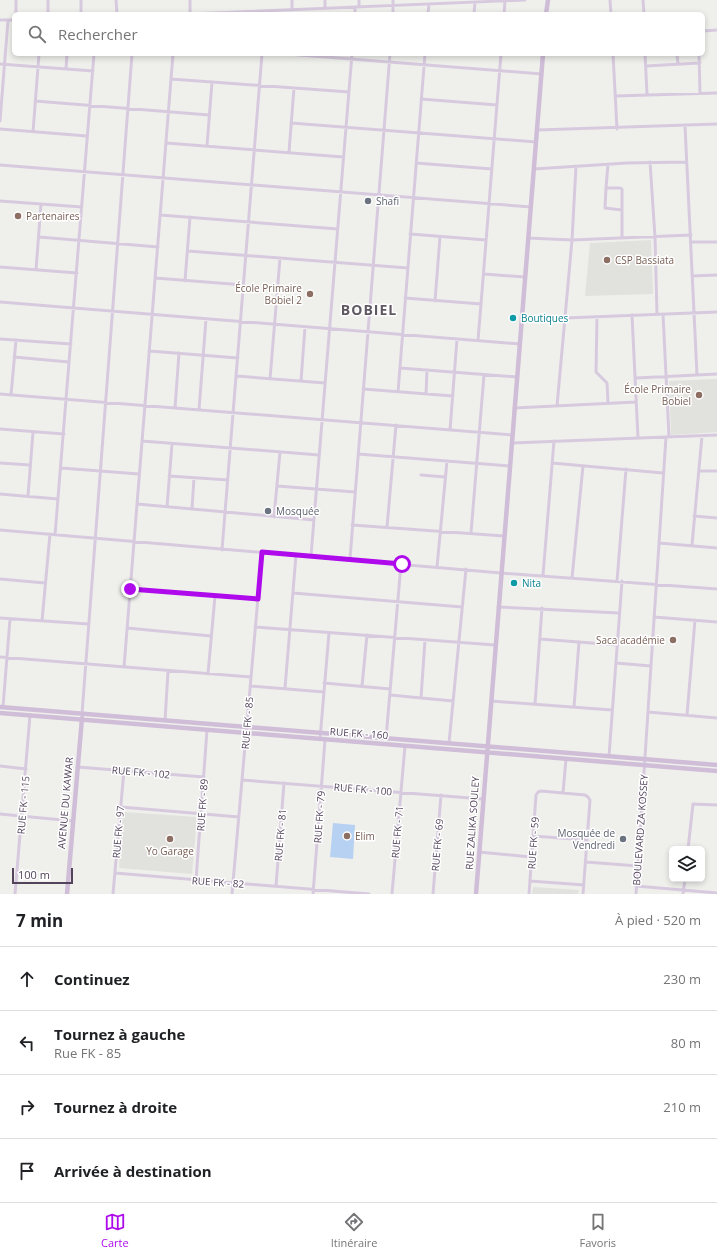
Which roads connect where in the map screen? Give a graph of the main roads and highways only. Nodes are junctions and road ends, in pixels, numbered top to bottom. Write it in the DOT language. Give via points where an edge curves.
graph roads {
  1 [pos="548,0"];
  2 [pos="546,12"];
  3 [pos="543,56"];
  4 [pos="2,707"];
  5 [pos="0,713"];
  6 [pos="82,714"];
  7 [pos="81,720"];
  8 [pos="487,746"];
  9 [pos="486,752"];
  10 [pos="717,765"];
  11 [pos="717,771"];
  12 [pos="66,894"];
  13 [pos="476,894"];
  1 -- 2 [label="main road"];
  3 -- 8 [label="main road, RUE ZALIKA SOULEY"];
  4 -- 6 [label="main road, RUE FK - 160"];
  5 -- 7 [label="main road, RUE FK - 160"];
  6 -- 7 [label="main road, AVENUE DU KAWAR"];
  6 -- 8 [label="main road, RUE FK - 160"];
  7 -- 9 [label="main road, RUE FK - 160"];
  7 -- 12 [label="main road, AVENUE DU KAWAR"];
  8 -- 9 [label="main road, RUE ZALIKA SOULEY"];
  8 -- 10 [label="main road, RUE FK - 160"];
  9 -- 11 [label="main road, RUE FK - 160"];
  9 -- 13 [label="main road, RUE ZALIKA SOULEY"];
}
